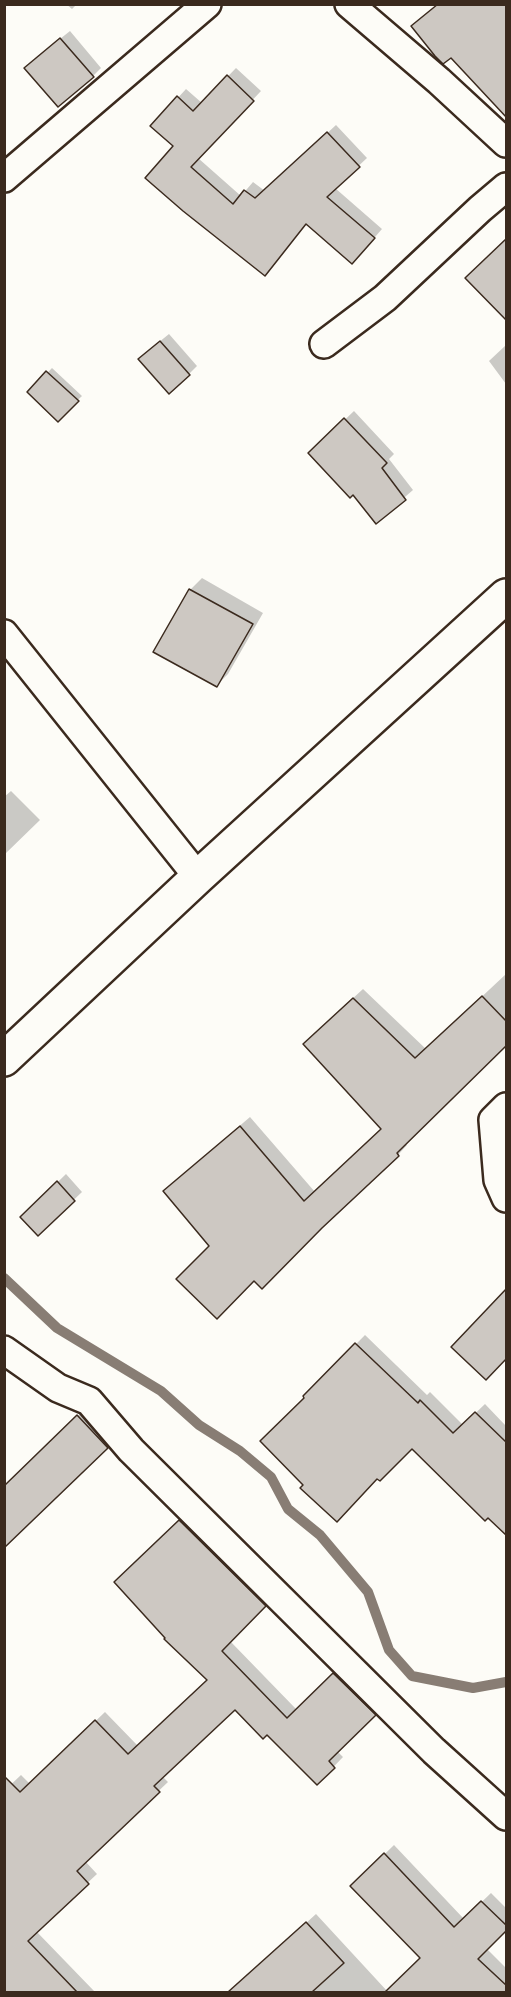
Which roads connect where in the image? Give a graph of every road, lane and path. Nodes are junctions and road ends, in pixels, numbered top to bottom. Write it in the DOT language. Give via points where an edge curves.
graph roads {
  1 [pos="207,4"];
  2 [pos="349,4"];
  3 [pos="507,143"];
  4 [pos="4,178"];
  5 [pos="507,187"];
  6 [pos="324,344"];
  7 [pos="507,596"];
  8 [pos="4,634"];
  9 [pos="198,877"];
  10 [pos="4,1059"];
  11 [pos="507,1107"];
  12 [pos="507,1198"];
  13 [pos="4,1350"];
  14 [pos="507,1816"];
  1 -- 4 [label="street"];
  2 -- 3 [label="street"];
  5 -- 6 [label="street" via="385,298"];
  7 -- 9 [label="main road"];
  8 -- 9 [label="street"];
  9 -- 10 [label="main road"];
  11 -- 12 [label="street" via="493,1120 498,1180"];
  13 -- 14 [label="street" via="58,1388 89,1401 131,1450 434,1751"];
}
